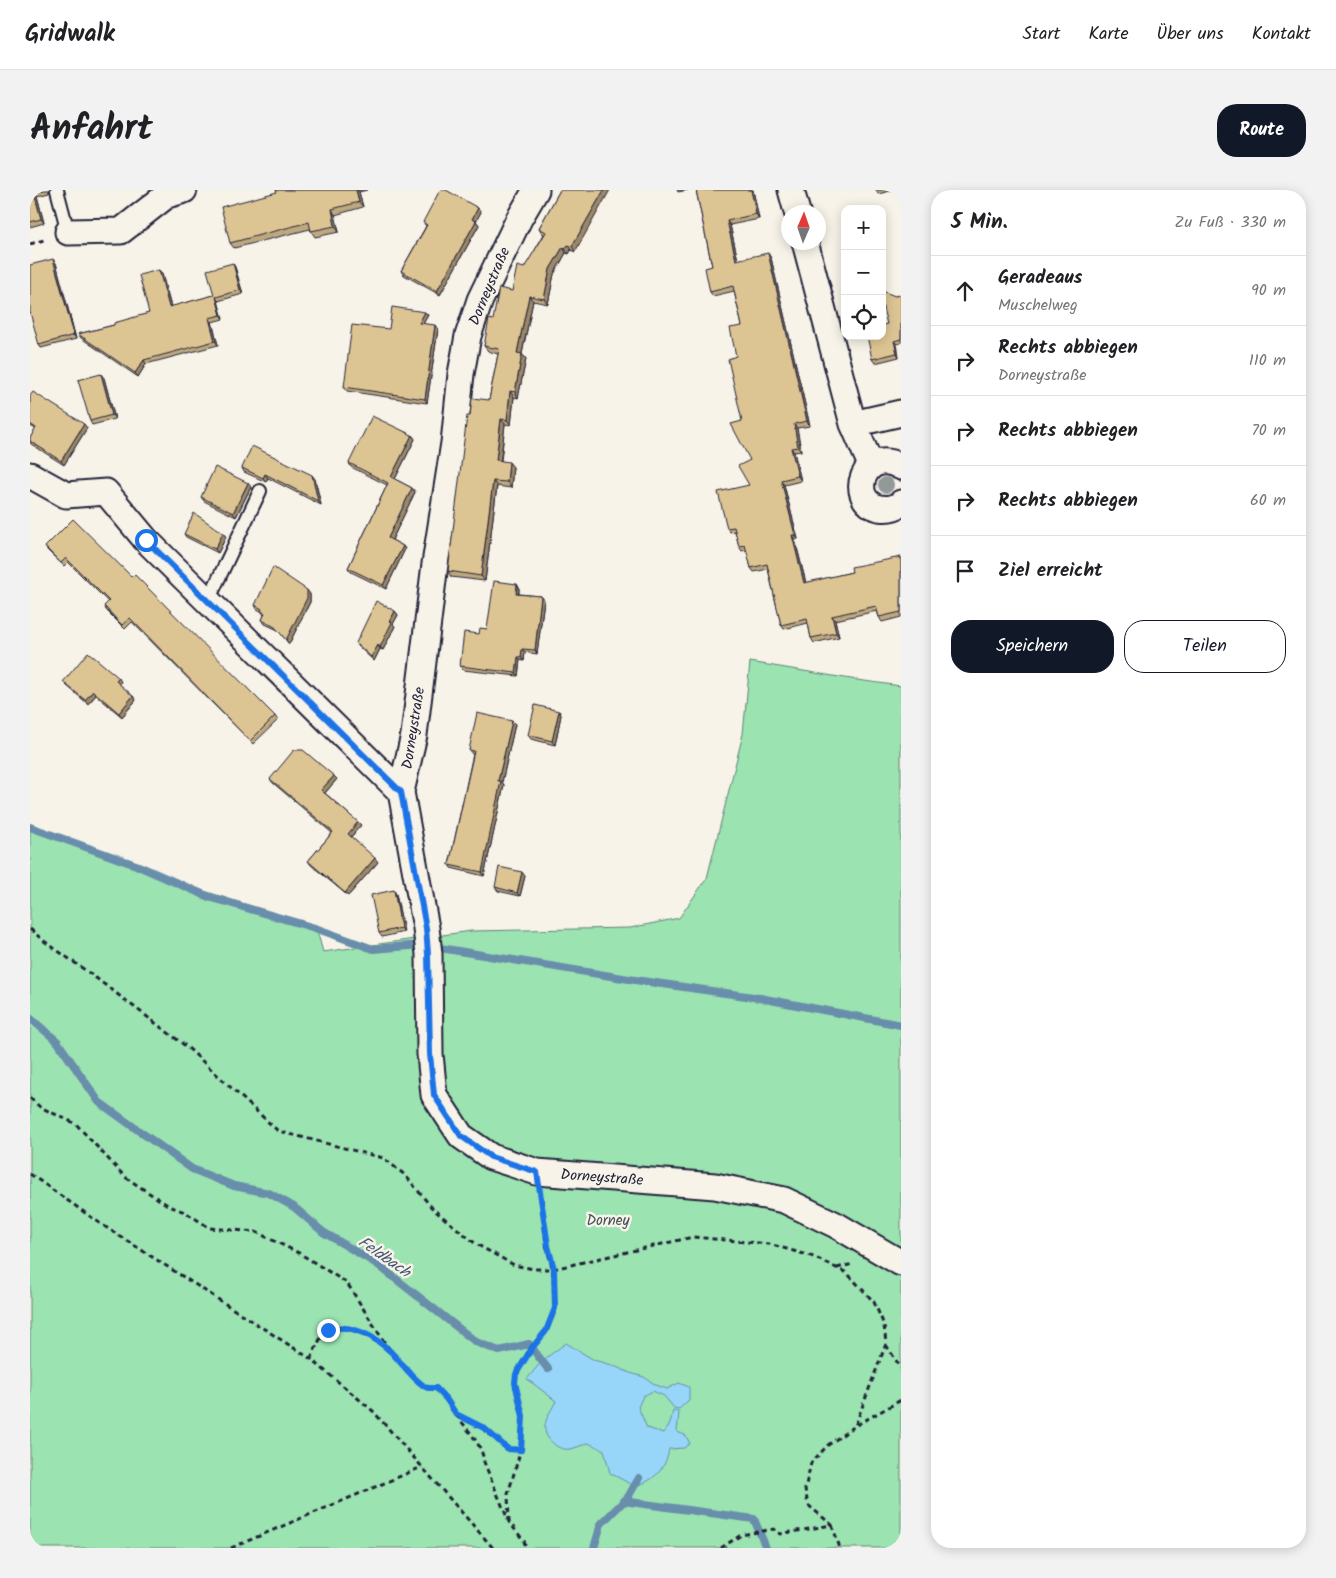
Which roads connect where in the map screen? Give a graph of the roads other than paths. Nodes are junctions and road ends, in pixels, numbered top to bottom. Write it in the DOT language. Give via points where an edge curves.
graph roads {
  1 [pos="57,190"];
  2 [pos="184,190"];
  3 [pos="536,190"];
  4 [pos="791,190"];
  5 [pos="795,205"];
  6 [pos="68,232"];
  7 [pos="807,250"];
  8 [pos="901,413"];
  9 [pos="853,424"];
  10 [pos="871,465"];
  11 [pos="901,467"];
  12 [pos="30,474"];
  13 [pos="260,491"];
  14 [pos="901,503"];
  15 [pos="208,601"];
  16 [pos="401,792"];
  17 [pos="901,1263"];
  1 -- 6 [label="lane"];
  2 -- 6 [label="street" via="167,195 121,231"];
  3 -- 16 [label="street, Dorneystraße" via="480,300 468,336 434,564 414,735"];
  4 -- 5 [label="street"];
  7 -- 9 [label="street"];
  8 -- 9 [label="street"];
  9 -- 10 [label="street"];
  10 -- 11 [label="street" via="893,462"];
  10 -- 14 [label="street" via="861,484 864,496 874,506 887,509"];
  12 -- 15 [label="street" via="66,494 106,492 146,540"];
  13 -- 15 [label="lane"];
  15 -- 16 [label="street"];
  16 -- 17 [label="street, Dorneystraße" via="426,928 434,1095 461,1136 491,1157 537,1172 715,1186 784,1200 836,1224"];
}
